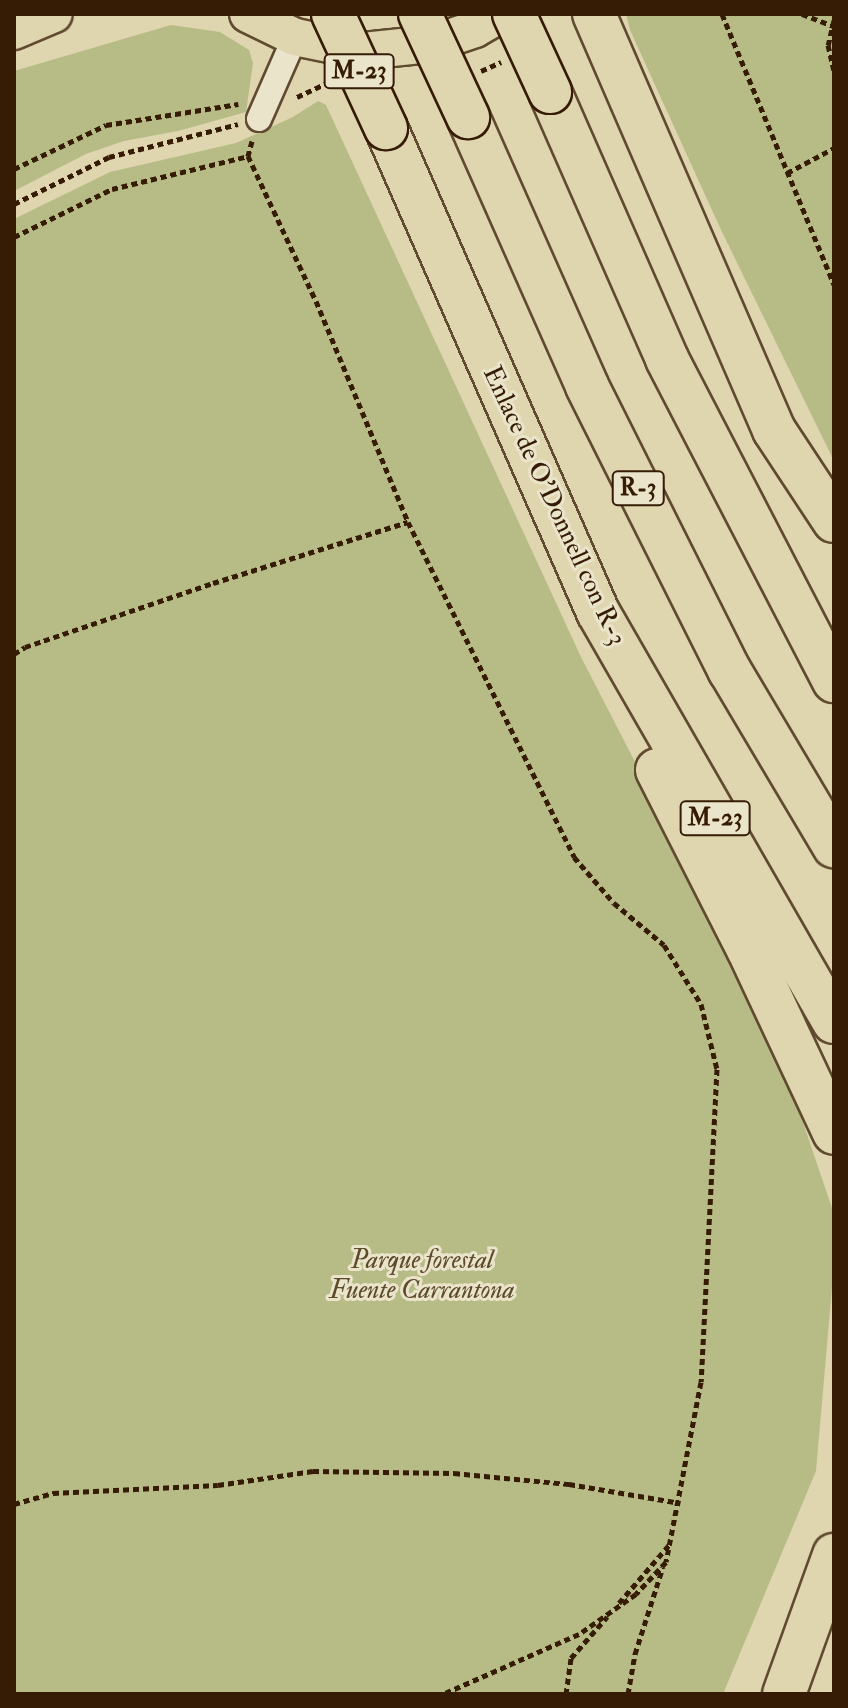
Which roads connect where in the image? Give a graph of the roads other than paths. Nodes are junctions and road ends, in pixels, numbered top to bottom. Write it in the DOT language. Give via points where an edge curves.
graph roads {
  1 [pos="54,14"];
  2 [pos="248,14"];
  3 [pos="333,14"];
  4 [pos="420,14"];
  5 [pos="501,14"];
  6 [pos="514,14"];
  7 [pos="601,28"];
  8 [pos="14,31"];
  9 [pos="295,37"];
  10 [pos="263,110"];
  11 [pos="774,430"];
  12 [pos="834,521"];
  13 [pos="834,553"];
  14 [pos="598,612"];
  15 [pos="834,681"];
  16 [pos="834,846"];
  17 [pos="834,1022"];
  18 [pos="826,1115"];
  19 [pos="834,1155"];
  20 [pos="834,1555"];
  21 [pos="784,1694"];
  1 -- 8 [label="main road"];
  2 -- 9 [label="main road"];
  3 -- 14 [label="highway, Enlace de O'Donnell con R-3 / M-23, bridge"];
  4 -- 16 [label="highway, R-3, bridge" via="608,429 730,671"];
  5 -- 9 [label="main road" via="453,38 408,48 341,49"];
  6 -- 15 [label="highway, bridge" via="667,359"];
  7 -- 11 [label="highway"];
  9 -- 10 [label="street"];
  11 -- 12 [label="highway"];
  11 -- 13 [label="highway"];
  14 -- 17 [label="highway, Enlace de O'Donnell con R-3 / M-23"];
  14 -- 18 [label="highway" via="649,754"];
  18 -- 19 [label="highway"];
  20 -- 21 [label="highway"];
}
